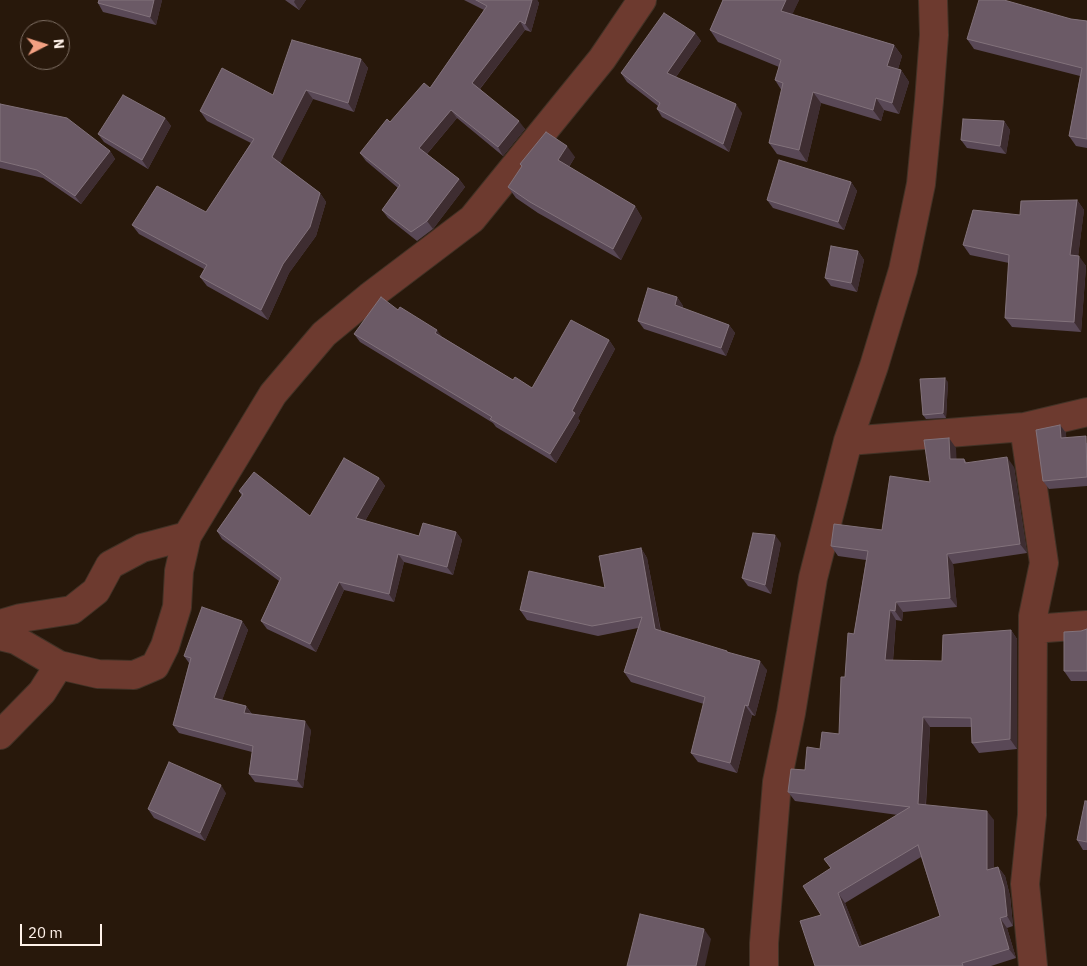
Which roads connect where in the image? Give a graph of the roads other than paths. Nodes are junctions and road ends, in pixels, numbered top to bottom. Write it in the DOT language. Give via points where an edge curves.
graph roads {
  1 [pos="642,0"];
  2 [pos="933,0"];
  3 [pos="1087,412"];
  4 [pos="1024,427"];
  5 [pos="848,441"];
  6 [pos="187,536"];
  7 [pos="0,624"];
  8 [pos="1087,626"];
  9 [pos="1033,629"];
  10 [pos="0,636"];
  11 [pos="59,665"];
  12 [pos="0,735"];
  13 [pos="764,966"];
  14 [pos="1033,966"];
  1 -- 6 [label="street" via="602,59 472,219 324,334 273,394"];
  2 -- 5 [label="street" via="932,54 921,184 903,270"];
  3 -- 4 [label="street"];
  4 -- 5 [label="street"];
  4 -- 9 [label="street" via="1044,563"];
  5 -- 13 [label="street" via="813,578 777,782"];
  6 -- 7 [label="street" via="142,548 110,565 96,591 72,610"];
  6 -- 11 [label="street" via="179,571 177,607 155,666 134,675 98,674"];
  8 -- 9 [label="street"];
  9 -- 14 [label="street" via="1032,815 1025,884"];
  10 -- 11 [label="street" via="16,640"];
  11 -- 12 [label="street" via="42,692"];
}
